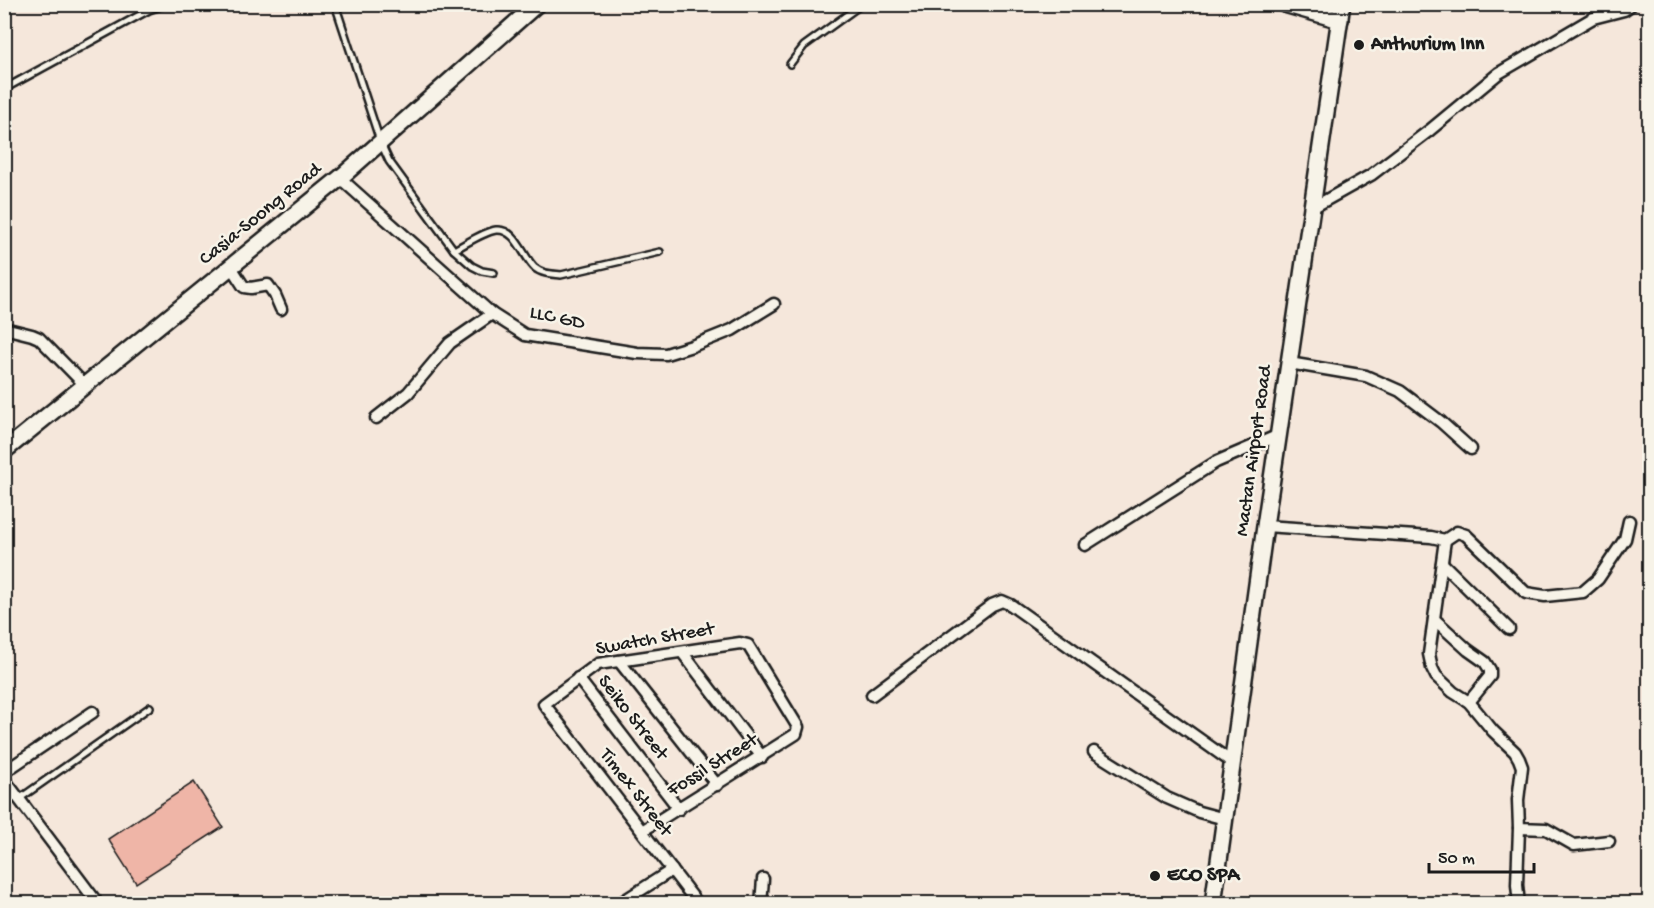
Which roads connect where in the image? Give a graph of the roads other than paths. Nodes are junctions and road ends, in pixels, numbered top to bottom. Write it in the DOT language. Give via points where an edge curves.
graph roads {
  1 [pos="167,4"];
  2 [pos="335,4"];
  3 [pos="537,4"];
  4 [pos="862,4"];
  5 [pos="1284,4"];
  6 [pos="1632,4"];
  7 [pos="147,7"];
  8 [pos="1341,12"];
  9 [pos="790,64"];
  10 [pos="4,89"];
  11 [pos="380,141"];
  12 [pos="340,178"];
  13 [pos="1312,208"];
  14 [pos="454,250"];
  15 [pos="660,252"];
  16 [pos="231,267"];
  17 [pos="494,273"];
  18 [pos="774,304"];
  19 [pos="280,309"];
  20 [pos="492,314"];
  21 [pos="4,328"];
  22 [pos="1289,363"];
  23 [pos="85,385"];
  24 [pos="376,418"];
  25 [pos="1279,435"];
  26 [pos="1471,449"];
  27 [pos="4,451"];
  28 [pos="1629,521"];
  29 [pos="1265,526"];
  30 [pos="1445,540"];
  31 [pos="1085,545"];
  32 [pos="1442,563"];
  33 [pos="1434,620"];
  34 [pos="1509,629"];
  35 [pos="681,652"];
  36 [pos="619,661"];
  37 [pos="578,678"];
  38 [pos="872,695"];
  39 [pos="1469,702"];
  40 [pos="543,704"];
  41 [pos="150,707"];
  42 [pos="93,712"];
  43 [pos="798,727"];
  44 [pos="1094,752"];
  45 [pos="762,757"];
  46 [pos="1233,764"];
  47 [pos="4,772"];
  48 [pos="4,779"];
  49 [pos="717,785"];
  50 [pos="19,799"];
  51 [pos="679,809"];
  52 [pos="1225,819"];
  53 [pos="1519,828"];
  54 [pos="642,831"];
  55 [pos="1609,841"];
  56 [pos="672,870"];
  57 [pos="763,879"];
  58 [pos="98,903"];
  59 [pos="621,903"];
  60 [pos="698,903"];
  61 [pos="761,903"];
  62 [pos="1213,903"];
  63 [pos="1519,903"];
  1 -- 7 [label="lane"];
  2 -- 11 [label="lane"];
  3 -- 11 [label="main road, Casia-Soong Road"];
  4 -- 9 [label="lane" via="804,46"];
  5 -- 8 [label="main road"];
  6 -- 13 [label="street" via="1593,18 1499,73 1371,175"];
  7 -- 10 [label="lane"];
  8 -- 13 [label="main road, Mactan Airport Road"];
  11 -- 12 [label="main road, Casia-Soong Road"];
  11 -- 14 [label="lane" via="389,162"];
  12 -- 16 [label="main road, Casia-Soong Road"];
  12 -- 20 [label="street, LLC GD"];
  13 -- 22 [label="main road, Mactan Airport Road"];
  14 -- 15 [label="lane" via="494,230 502,230 509,233 535,268 561,275"];
  14 -- 17 [label="lane" via="472,266"];
  16 -- 19 [label="street" via="248,289 268,285"];
  16 -- 23 [label="main road, Casia-Soong Road"];
  18 -- 20 [label="street, LLC GD" via="732,330 666,354 637,353 525,334"];
  20 -- 24 [label="street" via="450,343 408,393"];
  21 -- 23 [label="street" via="39,338"];
  22 -- 25 [label="main road, Mactan Airport Road"];
  22 -- 26 [label="street" via="1366,376 1400,391"];
  23 -- 27 [label="main road, Casia-Soong Road"];
  25 -- 29 [label="main road, Mactan Airport Road"];
  25 -- 31 [label="street" via="1216,462"];
  28 -- 30 [label="street" via="1625,539 1598,579 1583,592 1545,596 1527,593 1466,534 1457,532"];
  29 -- 30 [label="street"];
  29 -- 46 [label="main road, Mactan Airport Road"];
  30 -- 32 [label="street"];
  32 -- 33 [label="street"];
  32 -- 34 [label="street"];
  33 -- 39 [label="street" via="1429,654 1432,668 1453,692"];
  33 -- 39 [label="street" via="1490,670 1490,676"];
  35 -- 36 [label="street, Swatch Street"];
  35 -- 43 [label="street, Swatch Street" via="748,645"];
  35 -- 45 [label="street"];
  36 -- 37 [label="street, Swatch Street" via="598,664"];
  36 -- 49 [label="street"];
  37 -- 40 [label="street, Swatch Street"];
  37 -- 51 [label="street, Seiko Street"];
  38 -- 46 [label="street" via="992,604 1002,601"];
  39 -- 53 [label="street" via="1519,759"];
  40 -- 54 [label="street, Timex Street"];
  41 -- 50 [label="lane"];
  42 -- 47 [label="street"];
  43 -- 45 [label="street, Fossil Street" via="796,734"];
  44 -- 52 [label="street" via="1167,798"];
  45 -- 49 [label="street, Fossil Street"];
  46 -- 52 [label="main road, Mactan Airport Road"];
  48 -- 50 [label="street"];
  49 -- 51 [label="street, Fossil Street"];
  50 -- 58 [label="street"];
  51 -- 54 [label="street, Fossil Street"];
  52 -- 62 [label="main road, Mactan Airport Road"];
  53 -- 55 [label="street" via="1546,829 1574,845"];
  53 -- 63 [label="street"];
  54 -- 56 [label="street, Timex Street"];
  56 -- 59 [label="street"];
  56 -- 60 [label="street, Timex Street"];
  57 -- 61 [label="street"];
}
